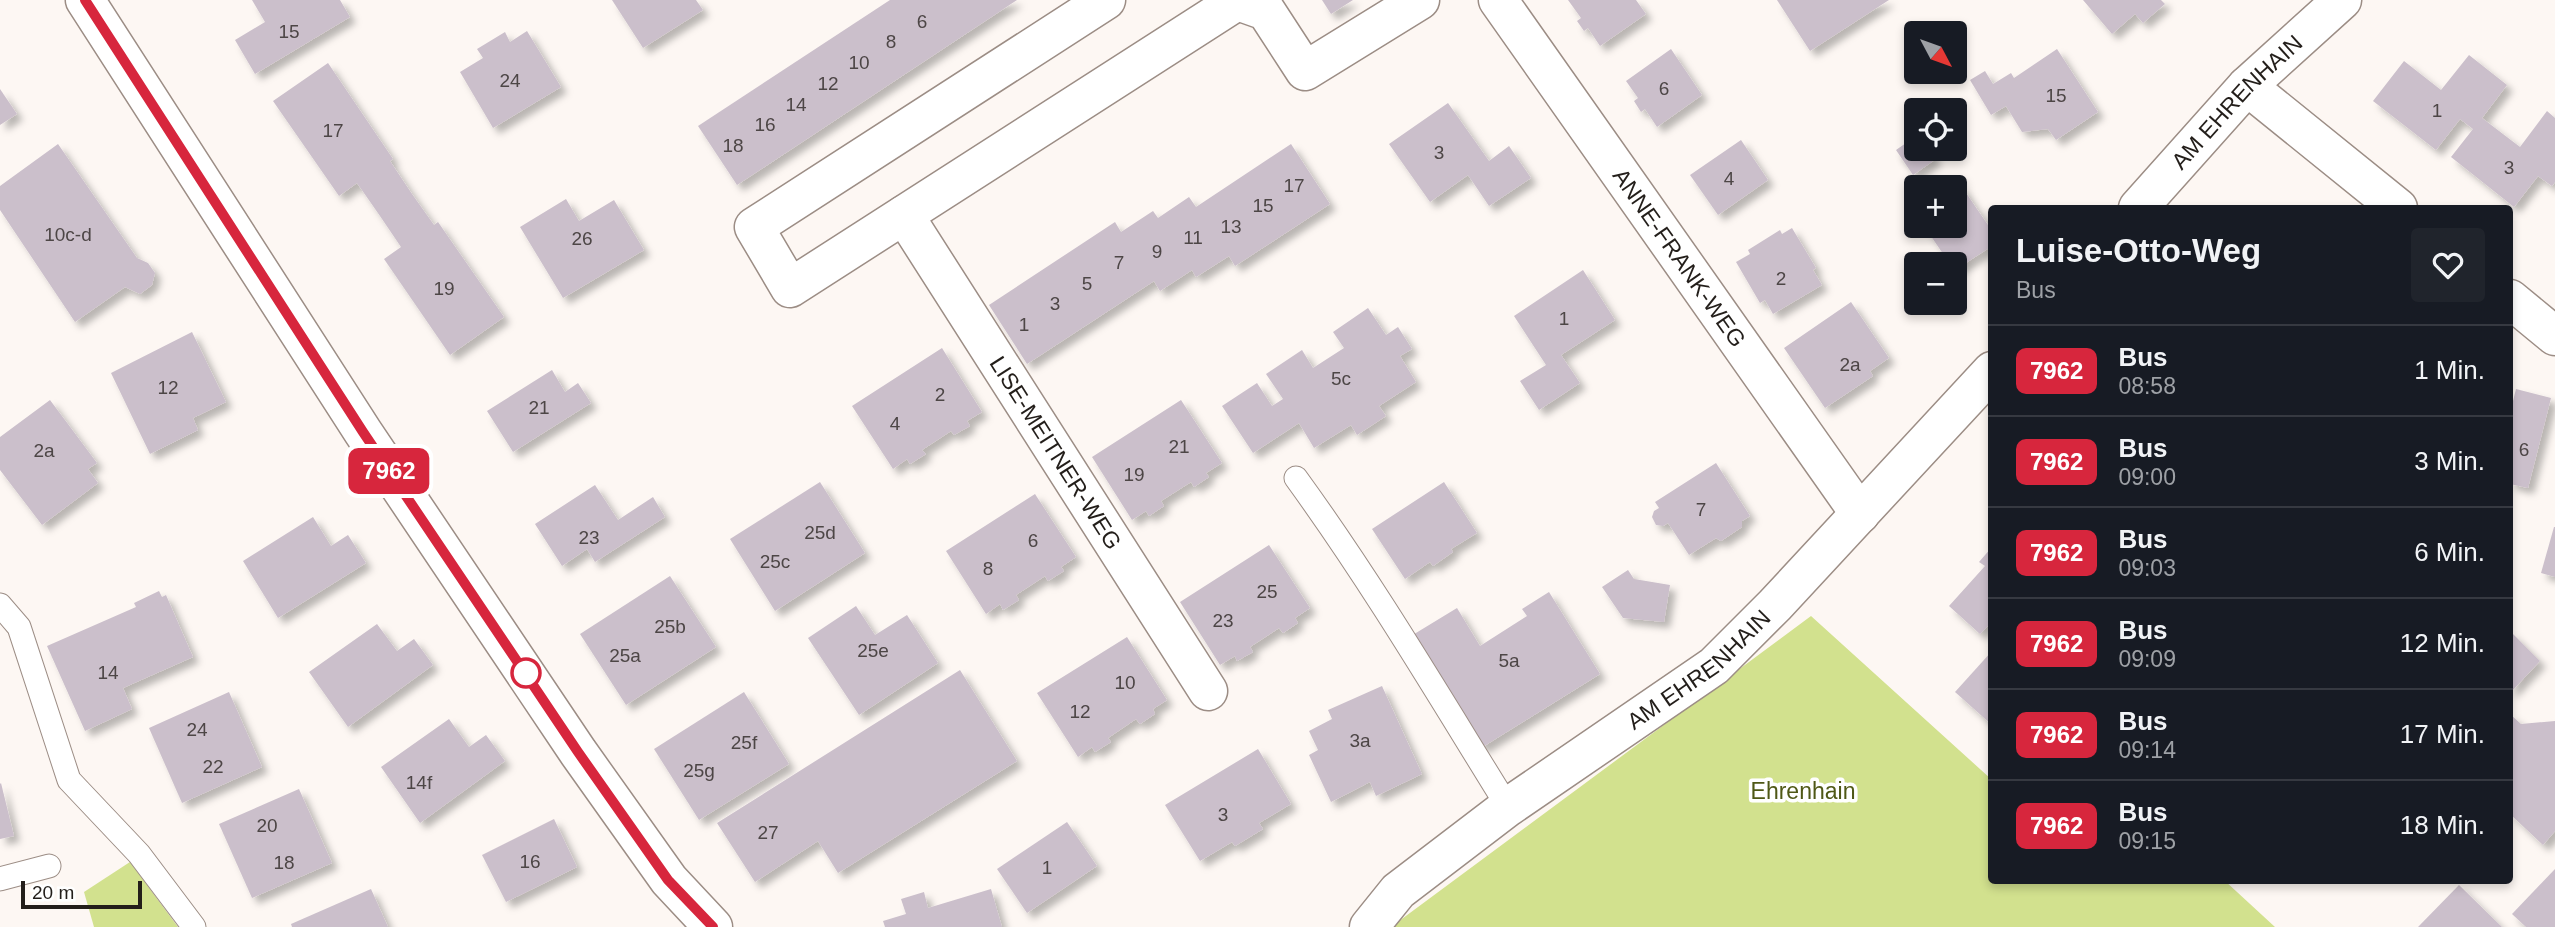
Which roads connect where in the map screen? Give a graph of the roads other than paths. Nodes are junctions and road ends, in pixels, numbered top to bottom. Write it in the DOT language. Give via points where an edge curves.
graph roads {
  1 [pos="85,0"];
  2 [pos="1106,0"];
  3 [pos="1420,0"];
  4 [pos="1498,0"];
  5 [pos="2342,0"];
  6 [pos="1236,1"];
  7 [pos="2247,86"];
  8 [pos="2141,205"];
  9 [pos="2394,205"];
  10 [pos="904,215"];
  11 [pos="2513,301"];
  12 [pos="2555,336"];
  13 [pos="1988,375"];
  14 [pos="1296,478"];
  15 [pos="1860,514"];
  16 [pos="0,605"];
  17 [pos="1208,691"];
  18 [pos="1508,807"];
  19 [pos="49,866"];
  20 [pos="0,879"];
  21 [pos="194,927"];
  22 [pos="713,927"];
  23 [pos="1369,927"];
  1 -- 22 [label="street" via="363,432 578,752 668,880"];
  2 -- 10 [label="street" via="754,227 790,288"];
  3 -- 6 [label="street" via="1305,71 1266,11"];
  4 -- 15 [label="street, ANNE-FRANK-WEG"];
  5 -- 7 [label="street, AM EHRENHAIN"];
  6 -- 10 [label="street"];
  7 -- 8 [label="street, AM EHRENHAIN"];
  7 -- 9 [label="street"];
  10 -- 17 [label="street, LISE-MEITNER-WEG"];
  11 -- 12 [label="street"];
  13 -- 15 [label="street, AM EHRENHAIN"];
  14 -- 18 [label="lane"];
  15 -- 18 [label="street, AM EHRENHAIN" via="1714,666"];
  16 -- 21 [label="lane" via="19,627 69,779 139,854"];
  18 -- 23 [label="street, AM EHRENHAIN" via="1398,891"];
  19 -- 20 [label="lane"];
}
